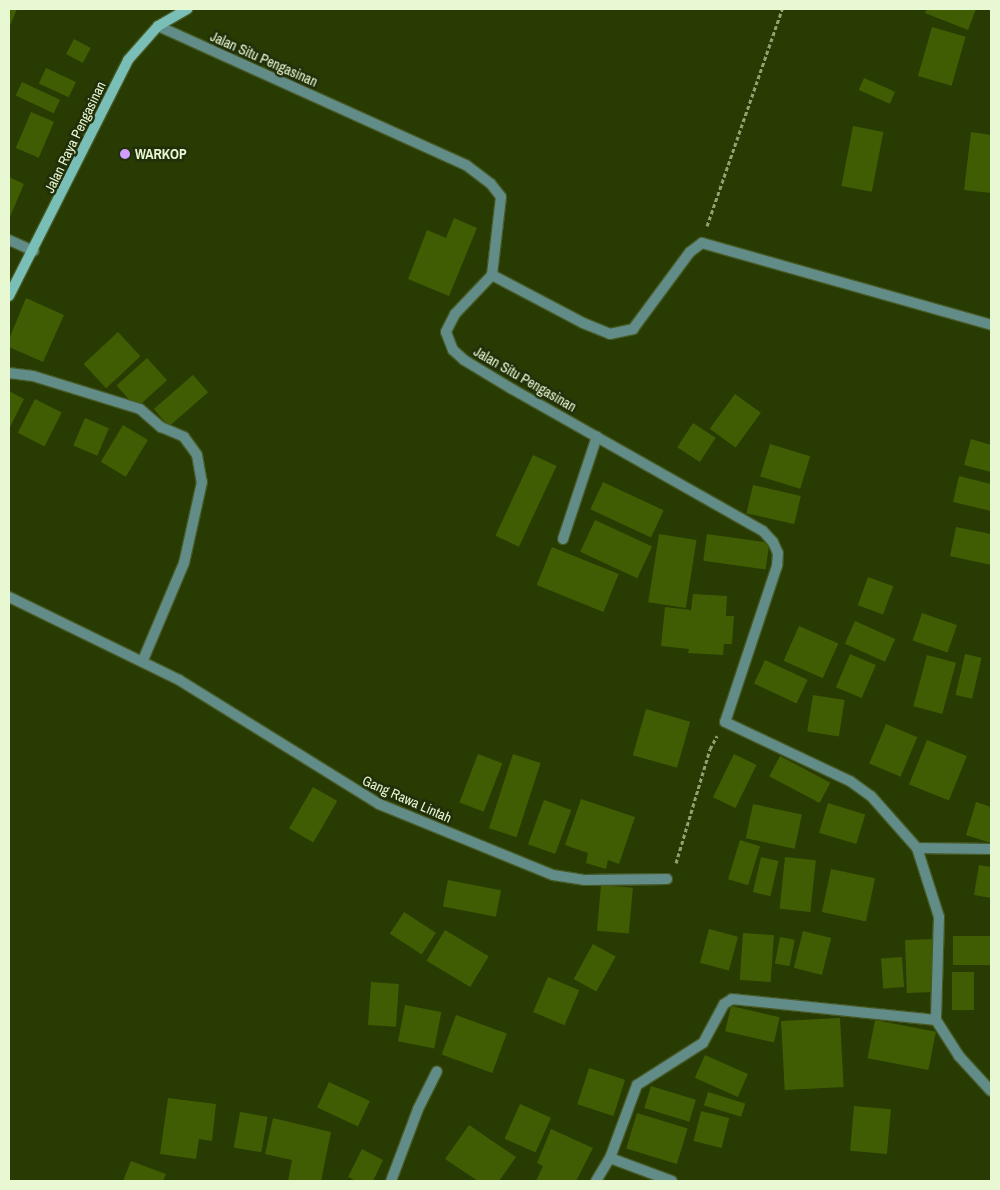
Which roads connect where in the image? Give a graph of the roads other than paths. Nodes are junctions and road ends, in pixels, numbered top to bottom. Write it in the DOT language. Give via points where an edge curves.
graph roads {
  1 [pos="180,10"];
  2 [pos="158,26"];
  3 [pos="9,240"];
  4 [pos="34,250"];
  5 [pos="492,275"];
  6 [pos="9,296"];
  7 [pos="991,325"];
  8 [pos="9,373"];
  9 [pos="597,436"];
  10 [pos="563,539"];
  11 [pos="9,597"];
  12 [pos="143,660"];
  13 [pos="917,848"];
  14 [pos="991,849"];
  15 [pos="668,879"];
  16 [pos="936,1020"];
  17 [pos="437,1071"];
  18 [pos="991,1091"];
  19 [pos="610,1158"];
  20 [pos="391,1181"];
  21 [pos="596,1181"];
  22 [pos="672,1181"];
  1 -- 2 [label="main road, Jalan Raya Pengasinan"];
  2 -- 4 [label="main road, Jalan Raya Pengasinan" via="128,60"];
  2 -- 5 [label="street, Jalan Situ Pengasinan" via="466,165 501,196"];
  3 -- 4 [label="street"];
  4 -- 6 [label="main road, Jalan Raya Pengasinan"];
  5 -- 7 [label="street" via="582,323 610,334 633,328 690,252 702,243"];
  5 -- 9 [label="street, Jalan Situ Pengasinan" via="455,314 446,332 447,341 464,360"];
  8 -- 12 [label="street" via="33,376 140,409 161,427 184,436 197,455 202,482 184,563"];
  9 -- 10 [label="street"];
  9 -- 13 [label="street, Jalan Situ Pengasinan" via="763,531 778,553 777,566 724,722 850,781 871,796"];
  11 -- 12 [label="street, Gang Rawa Lintah"];
  12 -- 15 [label="street, Gang Rawa Lintah" via="356,793 492,852 569,879"];
  13 -- 14 [label="street"];
  13 -- 16 [label="street" via="930,882 938,917"];
  16 -- 18 [label="street" via="959,1056"];
  16 -- 19 [label="street" via="732,999 724,1004 703,1042 637,1085"];
  17 -- 20 [label="street"];
  19 -- 21 [label="street"];
  19 -- 22 [label="street"];
}
